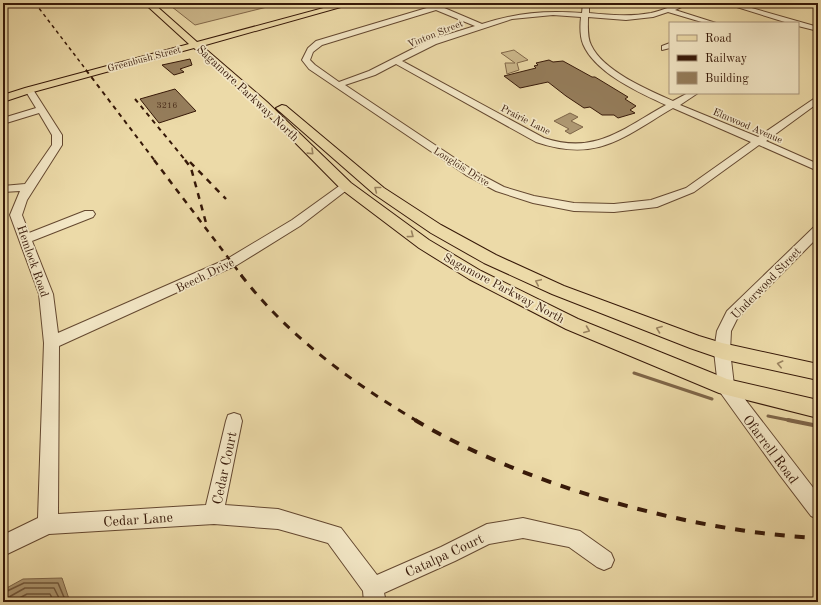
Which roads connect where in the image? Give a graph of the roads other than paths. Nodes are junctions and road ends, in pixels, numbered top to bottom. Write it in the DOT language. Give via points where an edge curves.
graph roads {
  1 [pos="148,3"];
  2 [pos="160,3"];
  3 [pos="351,3"];
  4 [pos="450,3"];
  5 [pos="586,3"];
  6 [pos="687,3"];
  7 [pos="727,3"];
  8 [pos="431,5"];
  9 [pos="670,10"];
  10 [pos="585,16"];
  11 [pos="709,22"];
  12 [pos="794,22"];
  13 [pos="799,24"];
  14 [pos="480,26"];
  15 [pos="818,29"];
  16 [pos="201,43"];
  17 [pos="396,61"];
  18 [pos="338,85"];
  19 [pos="29,90"];
  20 [pos="3,94"];
  21 [pos="692,94"];
  22 [pos="3,99"];
  23 [pos="818,99"];
  24 [pos="674,105"];
  25 [pos="42,109"];
  26 [pos="3,121"];
  27 [pos="758,141"];
  28 [pos="818,168"];
  29 [pos="346,186"];
  30 [pos="28,187"];
  31 [pos="3,189"];
  32 [pos="89,214"];
  33 [pos="818,230"];
  34 [pos="26,239"];
  35 [pos="52,343"];
  36 [pos="722,351"];
  37 [pos="818,372"];
  38 [pos="726,387"];
  39 [pos="818,409"];
  40 [pos="234,421"];
  41 [pos="818,510"];
  42 [pos="214,514"];
  43 [pos="48,524"];
  44 [pos="3,546"];
  45 [pos="604,560"];
  46 [pos="374,594"];
  1 -- 16 [label="main road, Sagamore Parkway North"];
  2 -- 16 [label="main road, Sagamore Parkway North"];
  3 -- 16 [label="main road, Greenbush Street"];
  4 -- 8 [label="street, Longlois Drive"];
  5 -- 10 [label="street, Elmwood Avenue"];
  6 -- 9 [label="street, Vinton Street"];
  7 -- 12 [label="street"];
  8 -- 14 [label="street"];
  8 -- 18 [label="street, Longlois Drive" via="329,39 311,49 306,60"];
  9 -- 10 [label="street, Vinton Street" via="626,18"];
  9 -- 11 [label="street"];
  10 -- 14 [label="street, Vinton Street" via="530,14"];
  10 -- 24 [label="street, Elmwood Avenue" via="584,35 596,58 624,80"];
  13 -- 15 [label="street"];
  14 -- 17 [label="street, Vinton Street" via="427,44"];
  16 -- 19 [label="main road, Greenbush Street"];
  16 -- 29 [label="main road, Sagamore Parkway North, one-way"];
  36 -- 16 [label="main road, Sagamore Parkway North, one-way" via="558,290 490,259 436,229 379,191"];
  17 -- 18 [label="street, Vinton Street"];
  17 -- 24 [label="street, Prairie Lane" via="540,140 557,146 591,147 605,143"];
  18 -- 27 [label="street, Longlois Drive" via="470,173 500,189 574,207 614,208 653,204 690,190"];
  19 -- 20 [label="main road, Greenbush Street"];
  19 -- 22 [label="main road, Greenbush Street"];
  19 -- 25 [label="street, Hemlock Road"];
  21 -- 24 [label="street, Prairie Lane"];
  23 -- 27 [label="street, Longlois Drive"];
  24 -- 27 [label="street, Elmwood Avenue"];
  25 -- 26 [label="street"];
  25 -- 30 [label="street, Hemlock Road" via="57,135 57,145"];
  27 -- 28 [label="street, Elmwood Avenue"];
  29 -- 35 [label="street, Beech Drive" via="296,223 232,262"];
  29 -- 38 [label="main road, Sagamore Parkway North, one-way" via="424,244 475,275 572,324"];
  30 -- 31 [label="street"];
  30 -- 34 [label="street, Hemlock Road" via="16,215"];
  32 -- 34 [label="street"];
  33 -- 36 [label="street, Underwood Street" via="732,315 724,331"];
  34 -- 35 [label="street, Hemlock Road" via="46,294"];
  35 -- 43 [label="street, Hemlock Road"];
  37 -- 36 [label="main road, Sagamore Parkway North, one-way"];
  36 -- 38 [label="street, Underwood Street"];
  38 -- 39 [label="main road, Sagamore Parkway North"];
  38 -- 41 [label="street, Ofarrell Road"];
  40 -- 42 [label="street, Cedar Court"];
  42 -- 43 [label="street, Cedar Lane"];
  42 -- 46 [label="street, Cedar Lane" via="278,519 334,535"];
  43 -- 44 [label="street, Cedar Lane"];
  45 -- 46 [label="street, Catalpa Court" via="573,538 523,528 487,534"];
}
